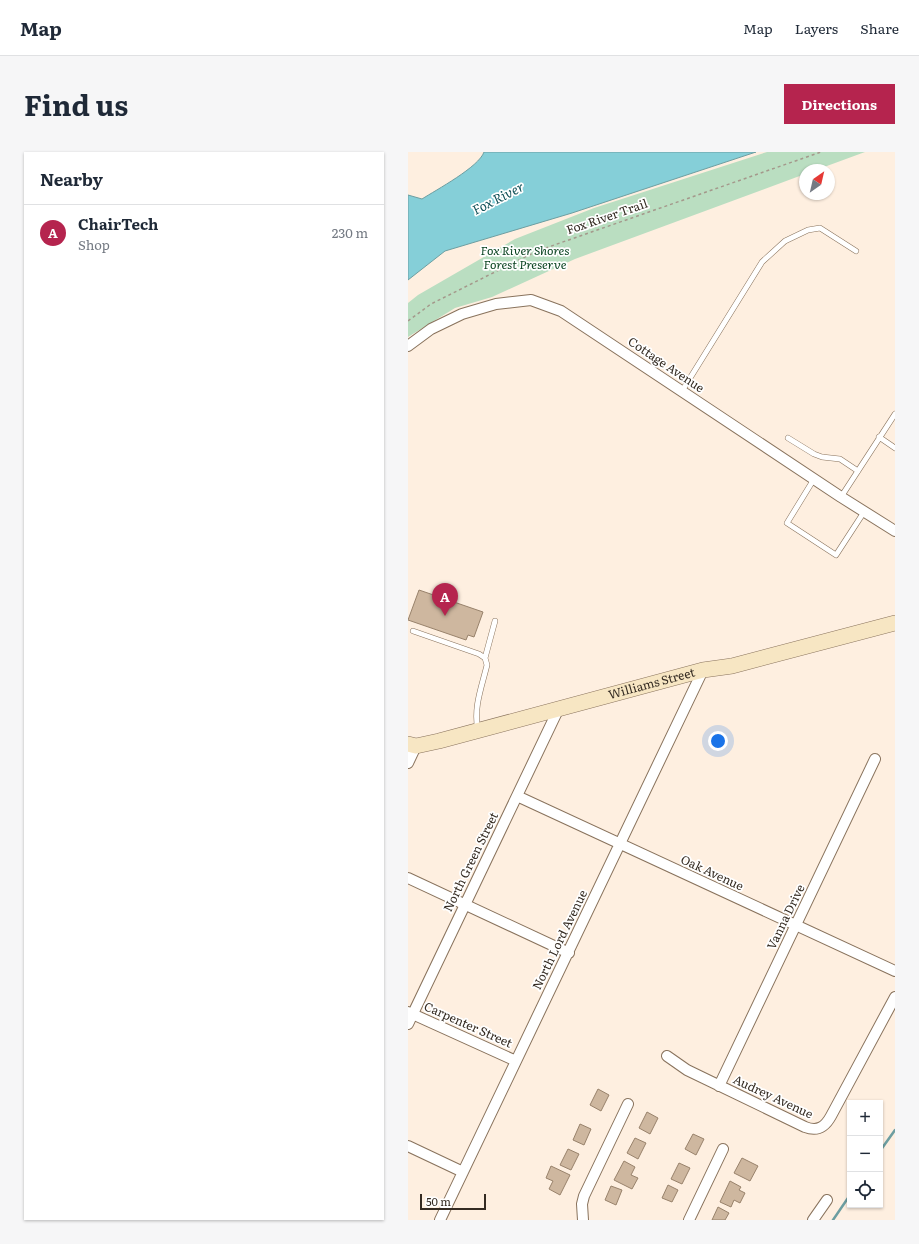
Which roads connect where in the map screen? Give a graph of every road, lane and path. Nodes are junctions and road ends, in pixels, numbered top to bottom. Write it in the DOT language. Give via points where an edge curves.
graph roads {
  1 [pos="821,152"];
  2 [pos="856,251"];
  3 [pos="408,321"];
  4 [pos="408,346"];
  5 [pos="682,391"];
  6 [pos="895,414"];
  7 [pos="788,438"];
  8 [pos="880,438"];
  9 [pos="895,448"];
  10 [pos="858,471"];
  11 [pos="814,479"];
  12 [pos="841,497"];
  13 [pos="864,512"];
  14 [pos="895,531"];
  15 [pos="495,621"];
  16 [pos="895,623"];
  17 [pos="413,631"];
  18 [pos="485,658"];
  19 [pos="703,670"];
  20 [pos="558,710"];
  21 [pos="478,731"];
  22 [pos="412,745"];
  23 [pos="875,759"];
  24 [pos="408,763"];
  25 [pos="518,796"];
  26 [pos="620,844"];
  27 [pos="408,878"];
  28 [pos="465,905"];
  29 [pos="796,926"];
  30 [pos="569,952"];
  31 [pos="895,972"];
  32 [pos="895,997"];
  33 [pos="410,1013"];
  34 [pos="408,1024"];
  35 [pos="667,1056"];
  36 [pos="516,1061"];
  37 [pos="719,1086"];
  38 [pos="628,1104"];
  39 [pos="408,1146"];
  40 [pos="723,1149"];
  41 [pos="464,1172"];
  42 [pos="827,1200"];
  43 [pos="440,1220"];
  44 [pos="583,1220"];
  45 [pos="689,1220"];
  46 [pos="813,1220"];
  1 -- 3 [label="path, Fox River Trail" via="537,251 431,304"];
  2 -- 5 [label="lane" via="820,228 808,230 785,241 762,262"];
  4 -- 5 [label="street, Cottage Avenue" via="431,329 462,314 496,304 531,300 561,311"];
  5 -- 11 [label="street, Cottage Avenue"];
  6 -- 8 [label="lane"];
  7 -- 10 [label="lane" via="814,454 840,459"];
  8 -- 9 [label="lane"];
  8 -- 10 [label="lane"];
  10 -- 12 [label="lane"];
  11 -- 12 [label="street, Cottage Avenue"];
  11 -- 13 [label="lane" via="787,523 836,555"];
  12 -- 13 [label="street, Cottage Avenue"];
  13 -- 14 [label="street, Cottage Avenue"];
  15 -- 18 [label="lane"];
  16 -- 19 [label="street, Williams Street" via="732,666"];
  17 -- 18 [label="lane"];
  18 -- 21 [label="lane" via="487,665 476,707"];
  19 -- 20 [label="street, Williams Street"];
  19 -- 26 [label="street, North Lord Avenue"];
  20 -- 21 [label="street, Williams Street"];
  20 -- 25 [label="street, North Green Street"];
  21 -- 22 [label="street, Williams Street" via="427,744"];
  22 -- 24 [label="street"];
  23 -- 29 [label="street, Vanna Drive"];
  25 -- 26 [label="street, Oak Avenue"];
  25 -- 28 [label="street, North Green Street"];
  26 -- 29 [label="street, Oak Avenue"];
  26 -- 30 [label="street, North Lord Avenue"];
  27 -- 28 [label="street"];
  28 -- 30 [label="street"];
  28 -- 33 [label="street, North Green Street"];
  29 -- 31 [label="street, Oak Avenue"];
  29 -- 37 [label="street, Vanna Drive"];
  30 -- 36 [label="street, North Lord Avenue"];
  32 -- 37 [label="street, Audrey Avenue" via="832,1116 822,1128 814,1130 806,1127"];
  33 -- 34 [label="street, North Green Street"];
  33 -- 36 [label="street, Carpenter Street"];
  35 -- 37 [label="street, Audrey Avenue" via="687,1070"];
  36 -- 41 [label="street, North Lord Avenue"];
  38 -- 44 [label="street" via="584,1196"];
  39 -- 41 [label="street"];
  40 -- 45 [label="street"];
  41 -- 43 [label="street, North Lord Avenue"];
  42 -- 46 [label="street"];
}
